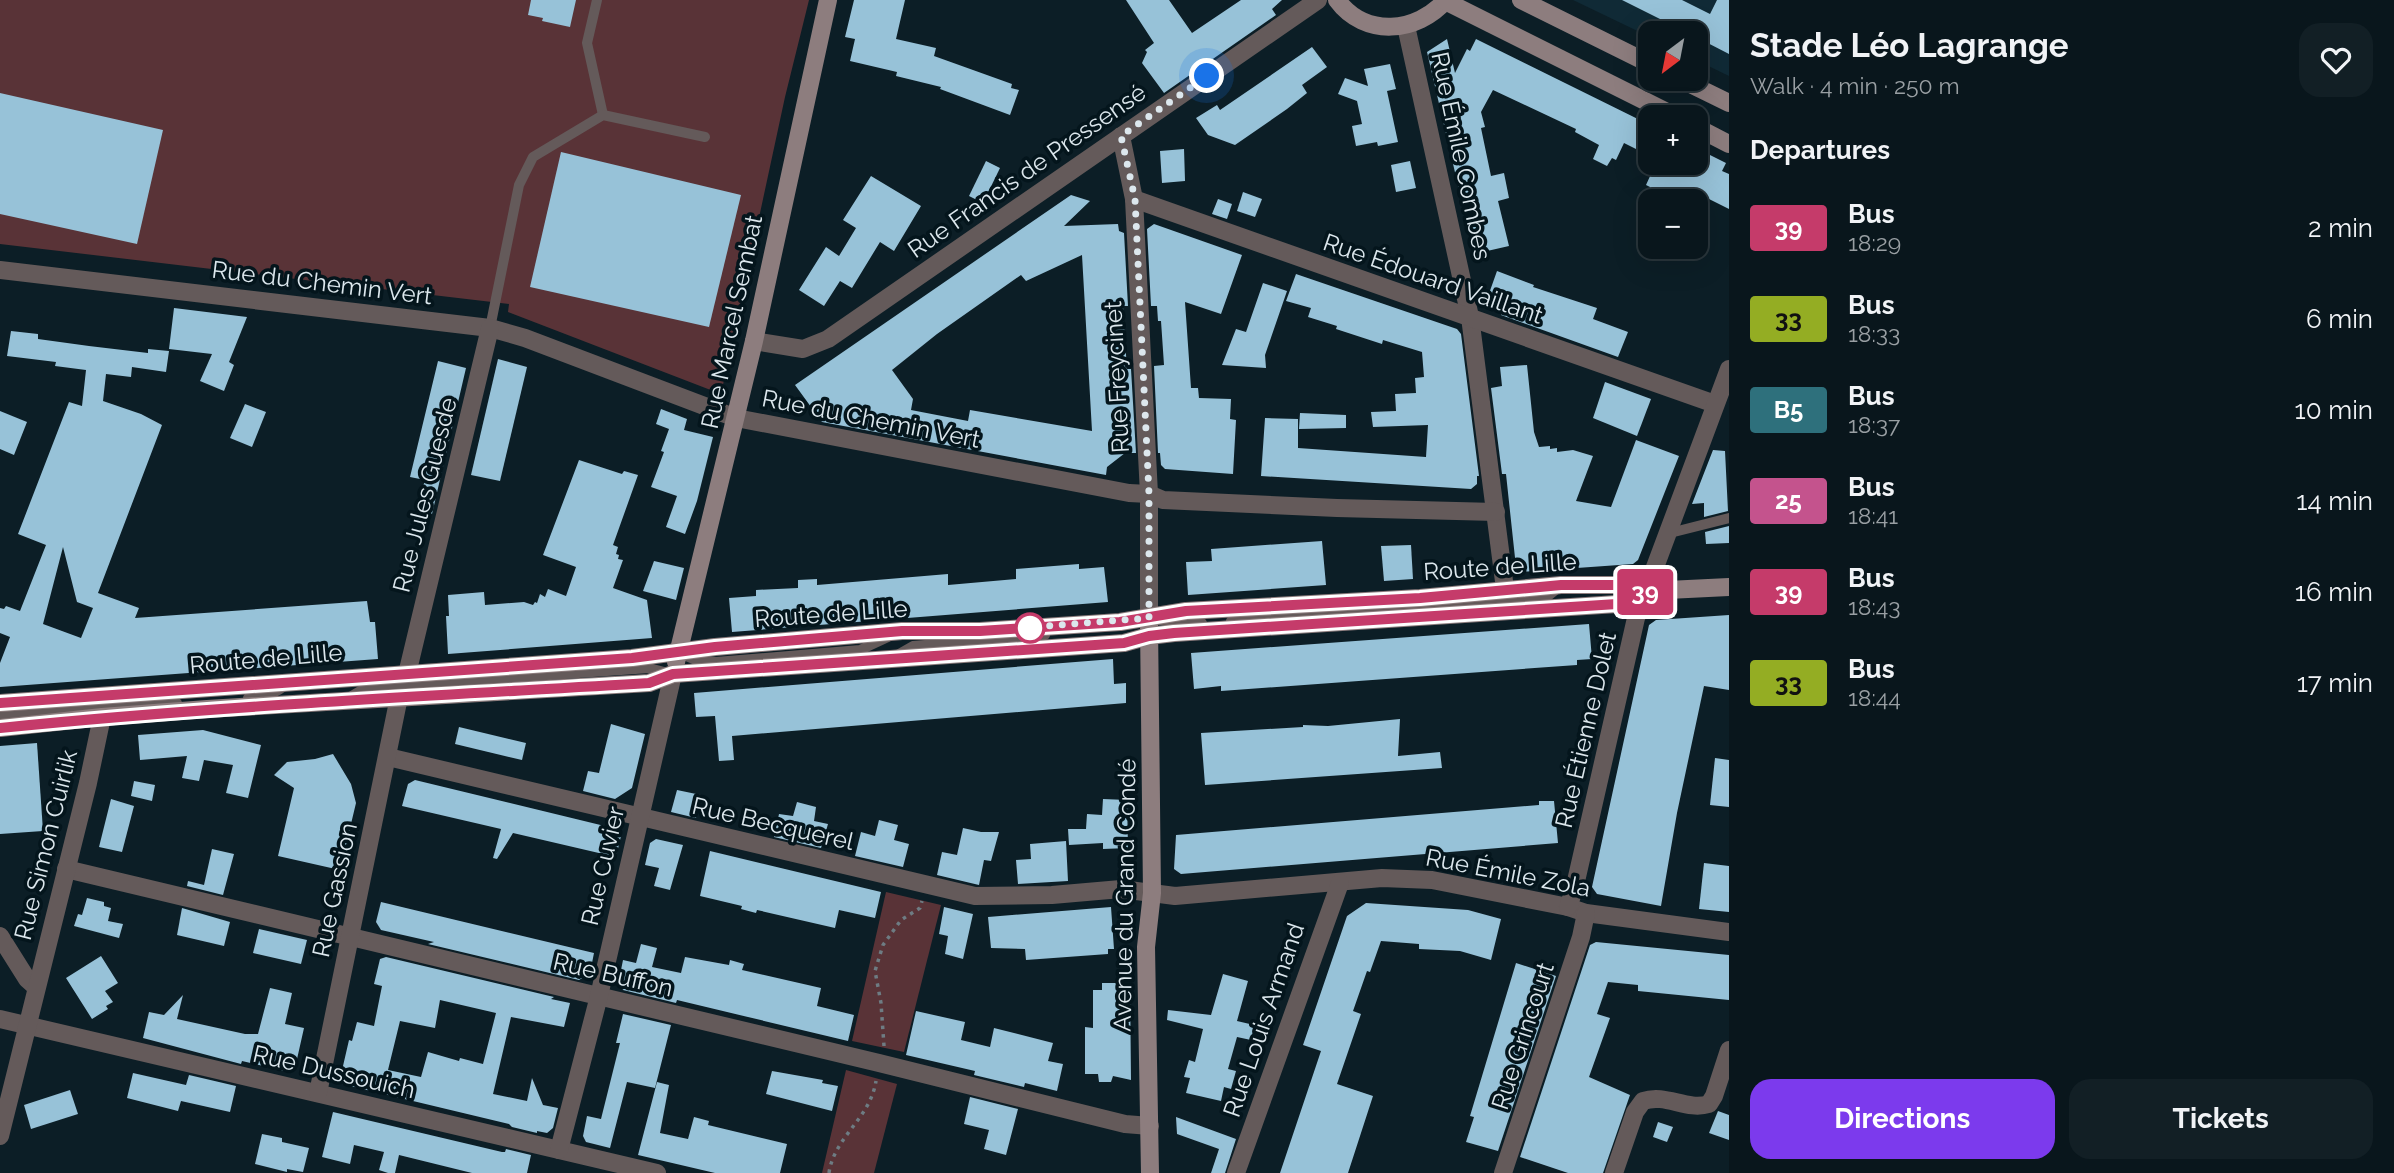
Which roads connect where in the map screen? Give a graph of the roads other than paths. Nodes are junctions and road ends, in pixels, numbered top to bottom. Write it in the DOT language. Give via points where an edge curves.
graph roads {
  1 [pos="597,0"];
  2 [pos="828,0"];
  3 [pos="1318,0"];
  4 [pos="1337,0"];
  5 [pos="1521,0"];
  6 [pos="1446,1"];
  7 [pos="1406,26"];
  8 [pos="1638,58"];
  9 [pos="1704,91"];
  10 [pos="1729,103"];
  11 [pos="1652,105"];
  12 [pos="603,114"];
  13 [pos="1708,133"];
  14 [pos="1121,136"];
  15 [pos="705,137"];
  16 [pos="1729,144"];
  17 [pos="1135,199"];
  18 [pos="0,270"];
  19 [pos="1470,317"];
  20 [pos="490,328"];
  21 [pos="754,341"];
  22 [pos="1729,369"];
  23 [pos="1715,404"];
  24 [pos="736,418"];
  25 [pos="1149,494"];
  26 [pos="1496,512"];
  27 [pos="1729,518"];
  28 [pos="1666,534"];
  29 [pos="1561,585"];
  30 [pos="1729,587"];
  31 [pos="1505,589"];
  32 [pos="1647,591"];
  33 [pos="1149,627"];
  34 [pos="678,653"];
  35 [pos="407,674"];
  36 [pos="673,674"];
  37 [pos="289,682"];
  38 [pos="399,697"];
  39 [pos="344,701"];
  40 [pos="0,704"];
  41 [pos="0,715"];
  42 [pos="102,717"];
  43 [pos="0,728"];
  44 [pos="388,757"];
  45 [pos="640,817"];
  46 [pos="66,869"];
  47 [pos="1340,883"];
  48 [pos="1152,893"];
  49 [pos="1568,907"];
  50 [pos="1586,913"];
  51 [pos="1729,932"];
  52 [pos="0,936"];
  53 [pos="349,937"];
  54 [pos="36,987"];
  55 [pos="599,996"];
  56 [pos="0,1019"];
  57 [pos="26,1025"];
  58 [pos="1729,1050"];
  59 [pos="318,1093"];
  60 [pos="1150,1126"];
  61 [pos="0,1136"];
  62 [pos="559,1150"];
  63 [pos="657,1173"];
  64 [pos="1150,1173"];
  65 [pos="1236,1173"];
  66 [pos="1503,1173"];
  67 [pos="1614,1173"];
  1 -- 12 [label="lane" via="587,43"];
  2 -- 21 [label="main road, Rue Marcel Sembat"];
  3 -- 14 [label="street, Rue Francis de Pressensé"];
  4 -- 7 [label="main road" via="1355,17 1371,24"];
  5 -- 8 [label="main road"];
  6 -- 7 [label="main road" via="1421,21"];
  6 -- 11 [label="main road"];
  7 -- 19 [label="street, Rue Émile Combes"];
  9 -- 10 [label="main road"];
  12 -- 15 [label="lane"];
  12 -- 20 [label="lane" via="533,158 519,185"];
  13 -- 16 [label="main road"];
  14 -- 17 [label="street, Rue Freycinet"];
  14 -- 21 [label="street, Rue Francis de Pressensé" via="828,339 803,349"];
  17 -- 19 [label="street, Rue Édouard Vaillant"];
  17 -- 25 [label="street, Rue Freycinet"];
  18 -- 20 [label="street, Rue du Chemin Vert"];
  19 -- 23 [label="street, Rue Édouard Vaillant"];
  19 -- 26 [label="street, Rue Émile Combes"];
  20 -- 24 [label="street, Rue du Chemin Vert"];
  20 -- 35 [label="street, Rue Jules Guesde"];
  21 -- 24 [label="main road, Rue Marcel Sembat"];
  22 -- 23 [label="street, Rue Étienne Dolet"];
  23 -- 28 [label="street, Rue Étienne Dolet"];
  24 -- 25 [label="street, Rue du Chemin Vert"];
  24 -- 34 [label="main road, Rue Marcel Sembat"];
  25 -- 26 [label="street, Rue du Chemin Vert" via="1163,500"];
  25 -- 33 [label="street, Rue Freycinet"];
  26 -- 31 [label="street, Rue Émile Combes"];
  27 -- 28 [label="lane"];
  28 -- 32 [label="street, Rue Étienne Dolet"];
  29 -- 31 [label="main road, Route de Lille"];
  29 -- 32 [label="main road, Route de Lille" via="1615,585"];
  29 -- 33 [label="lane" via="1547,597"];
  30 -- 32 [label="main road"];
  31 -- 33 [label="main road, Route de Lille" via="1186,611"];
  32 -- 33 [label="main road, Route de Lille" via="1617,604 1303,623"];
  32 -- 49 [label="street, Rue Étienne Dolet" via="1636,618"];
  33 -- 34 [label="main road, Route de Lille" via="902,631"];
  33 -- 36 [label="main road, Route de Lille" via="1124,643"];
  33 -- 48 [label="main road, Avenue du Grand Condé"];
  34 -- 35 [label="main road, Route de Lille"];
  34 -- 36 [label="main road, Rue Marcel Sembat"];
  35 -- 37 [label="main road, Route de Lille"];
  36 -- 38 [label="main road, Route de Lille" via="649,683"];
  36 -- 39 [label="lane" via="649,668 379,687"];
  36 -- 45 [label="street, Rue Cuvier"];
  37 -- 40 [label="main road, Route de Lille"];
  37 -- 41 [label="lane" via="259,698"];
  38 -- 39 [label="main road, Route de Lille"];
  38 -- 44 [label="street, Rue Gassion"];
  39 -- 42 [label="main road, Route de Lille"];
  42 -- 43 [label="main road, Route de Lille"];
  42 -- 46 [label="street, Rue Simon Cuirlik"];
  44 -- 45 [label="street, Rue Becquerel"];
  44 -- 53 [label="street, Rue Gassion"];
  45 -- 48 [label="street, Rue Becquerel" via="975,896 1121,889"];
  45 -- 55 [label="street, Rue Cuvier"];
  46 -- 53 [label="street, Rue Buffon"];
  46 -- 54 [label="street, Rue Simon Cuirlik"];
  47 -- 48 [label="street, Rue Émile Zola" via="1175,896"];
  47 -- 49 [label="street, Rue Émile Zola" via="1382,878 1432,880"];
  47 -- 65 [label="street, Rue Louis Armand"];
  48 -- 60 [label="main road, Avenue du Grand Condé" via="1146,947"];
  49 -- 50 [label="street, Rue Émile Zola"];
  50 -- 51 [label="street, Rue Émile Zola"];
  50 -- 66 [label="street, Rue Grincourt"];
  52 -- 54 [label="street"];
  53 -- 55 [label="street, Rue Buffon"];
  53 -- 59 [label="street, Rue Gassion"];
  54 -- 57 [label="street, Rue Simon Cuirlik"];
  55 -- 60 [label="street, Rue Buffon" via="1125,1124"];
  55 -- 62 [label="street, Rue Cuvier"];
  56 -- 57 [label="street, Rue Dussouich"];
  57 -- 59 [label="street, Rue Dussouich"];
  57 -- 61 [label="street, Rue Simon Cuirlik"];
  58 -- 67 [label="street" via="1709,1104 1698,1108 1653,1098 1643,1101"];
  59 -- 62 [label="street, Rue Dussouich"];
  60 -- 64 [label="main road, Avenue du Grand Condé"];
  62 -- 63 [label="street, Rue Dussouich"];
}
